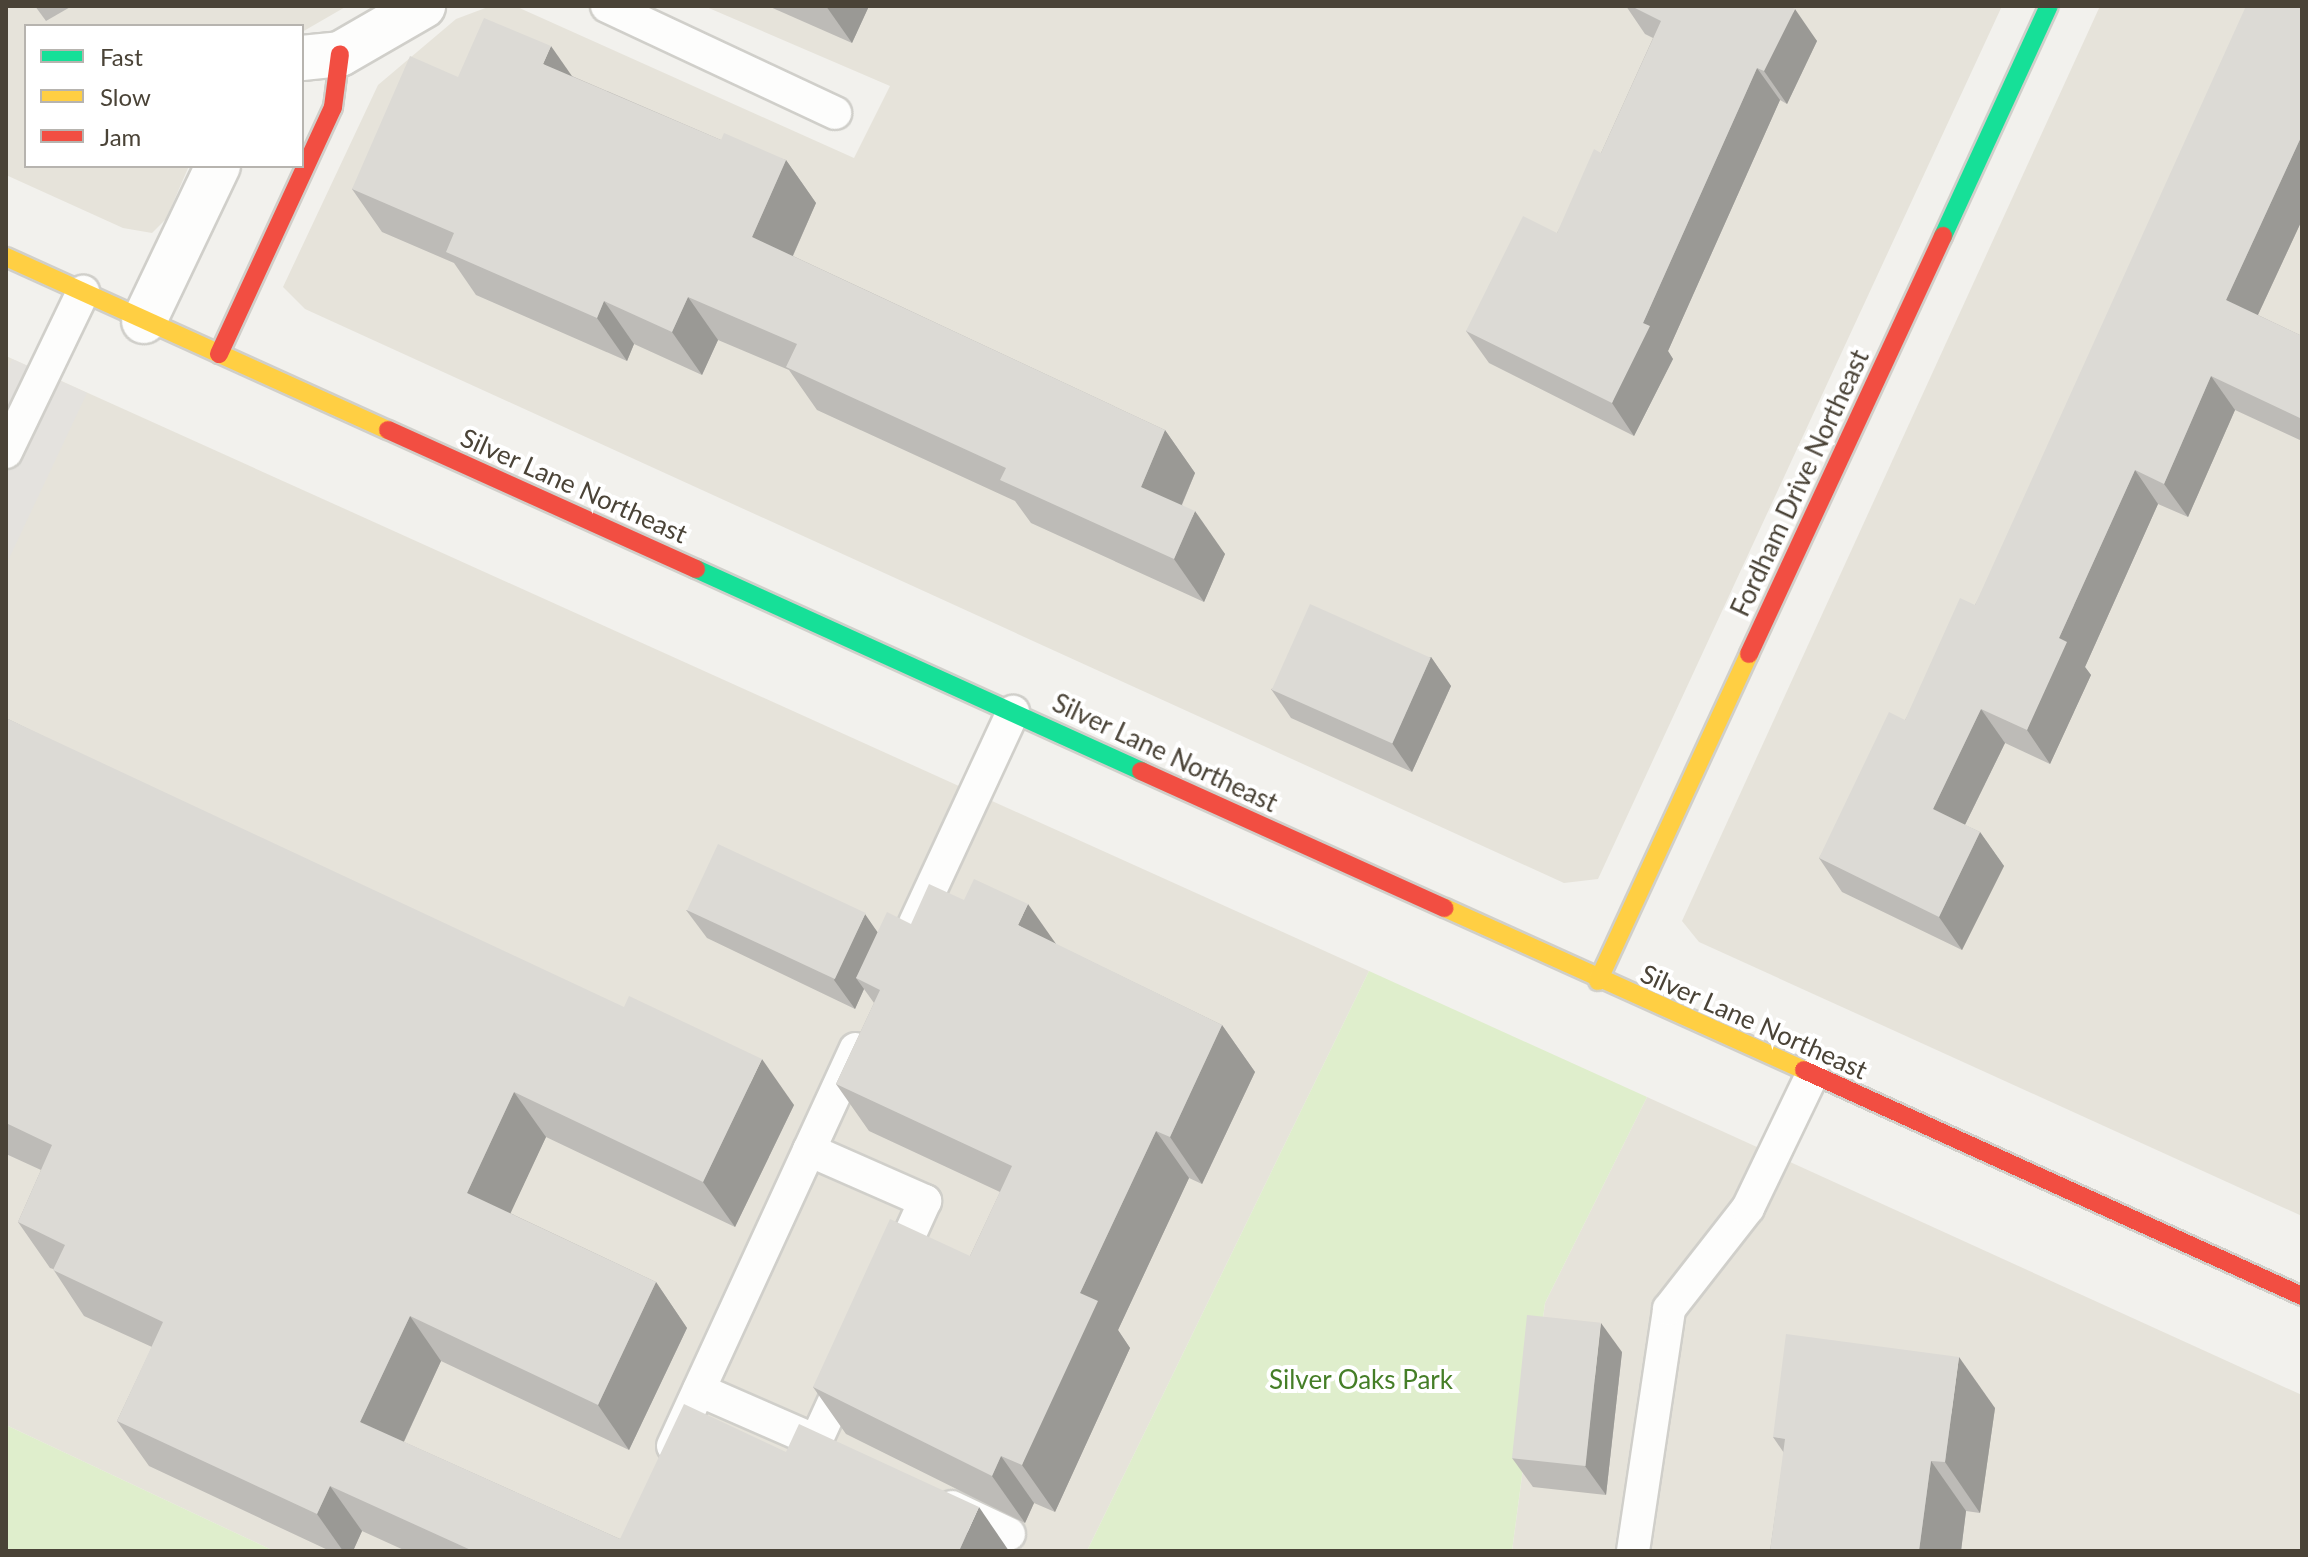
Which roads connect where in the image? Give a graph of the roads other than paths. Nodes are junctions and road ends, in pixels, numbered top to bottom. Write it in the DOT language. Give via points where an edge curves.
graph roads {
  1 [pos="423,6"];
  2 [pos="607,6"];
  3 [pos="2049,6"];
  4 [pos="321,56"];
  5 [pos="835,113"];
  6 [pos="217,168"];
  7 [pos="6,257"];
  8 [pos="83,292"];
  9 [pos="144,321"];
  10 [pos="219,354"];
  11 [pos="6,452"];
  12 [pos="1013,712"];
  13 [pos="904,947"];
  14 [pos="1598,981"];
  15 [pos="870,1020"];
  16 [pos="1812,1075"];
  17 [pos="809,1150"];
  18 [pos="2302,1296"];
  19 [pos="880,1300"];
  20 [pos="861,1342"];
  21 [pos="699,1390"];
  22 [pos="662,1471"];
  23 [pos="926,1494"];
  24 [pos="1009,1534"];
  25 [pos="1633,1551"];
  1 -- 4 [label="street"];
  2 -- 5 [label="lane"];
  3 -- 14 [label="street, Fordham Drive Northeast"];
  4 -- 10 [label="street" via="333,107"];
  6 -- 9 [label="street"];
  7 -- 8 [label="street, Silver Lane Northeast"];
  8 -- 9 [label="street, Silver Lane Northeast"];
  8 -- 11 [label="lane"];
  9 -- 10 [label="street, Silver Lane Northeast"];
  10 -- 12 [label="street, Silver Lane Northeast"];
  12 -- 13 [label="lane"];
  12 -- 14 [label="street, Silver Lane Northeast"];
  14 -- 16 [label="street, Silver Lane Northeast"];
  15 -- 17 [label="lane"];
  16 -- 18 [label="street, Silver Lane Northeast"];
  16 -- 25 [label="lane" via="1748,1208 1669,1309"];
  17 -- 19 [label="lane" via="925,1201"];
  17 -- 21 [label="lane"];
  20 -- 21 [label="lane" via="830,1448"];
  21 -- 22 [label="lane"];
  23 -- 24 [label="lane"];
}
